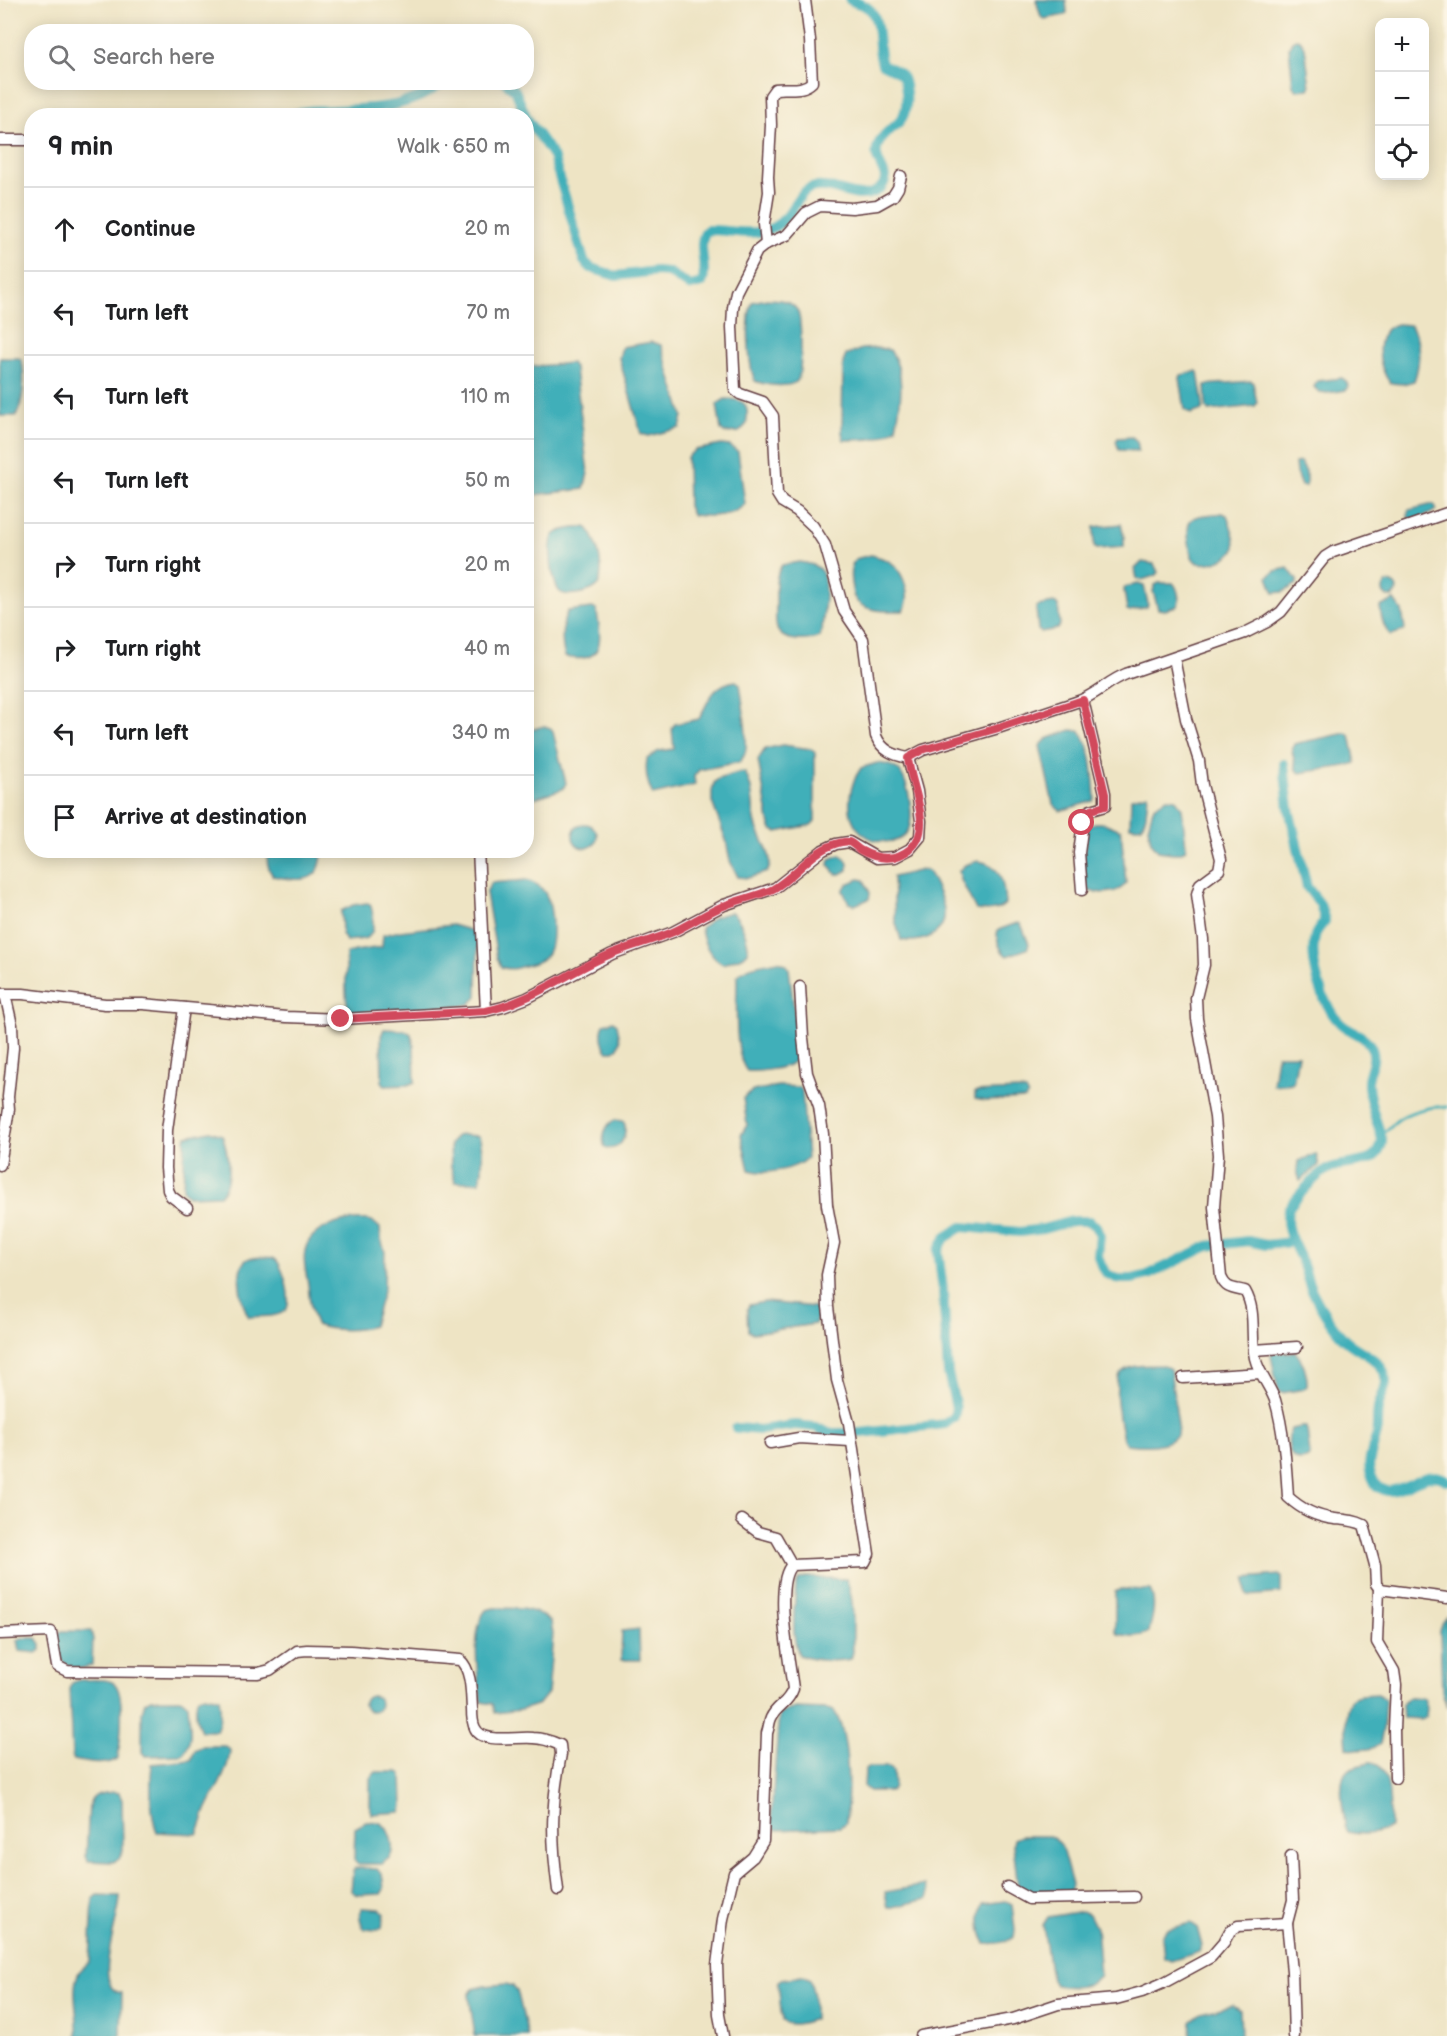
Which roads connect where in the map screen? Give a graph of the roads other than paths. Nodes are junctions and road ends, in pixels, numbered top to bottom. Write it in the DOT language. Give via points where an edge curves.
graph roads {
  1 [pos="805,0"];
  2 [pos="0,140"];
  3 [pos="24,140"];
  4 [pos="901,176"];
  5 [pos="765,235"];
  6 [pos="1447,513"];
  7 [pos="1174,658"];
  8 [pos="1083,700"];
  9 [pos="908,758"];
  10 [pos="478,858"];
  11 [pos="1082,891"];
  12 [pos="800,987"];
  13 [pos="2,994"];
  14 [pos="184,1008"];
  15 [pos="486,1011"];
  16 [pos="0,1165"];
  17 [pos="187,1208"];
  18 [pos="1297,1347"];
  19 [pos="1254,1350"];
  20 [pos="1261,1373"];
  21 [pos="1183,1378"];
  22 [pos="850,1440"];
  23 [pos="770,1443"];
  24 [pos="742,1520"];
  25 [pos="792,1565"];
  26 [pos="1379,1588"];
  27 [pos="1447,1598"];
  28 [pos="0,1634"];
  29 [pos="1395,1778"];
  30 [pos="1291,1856"];
  31 [pos="1007,1887"];
  32 [pos="558,1890"];
  33 [pos="1134,1897"];
  34 [pos="1287,1923"];
  35 [pos="723,2036"];
  36 [pos="921,2036"];
  37 [pos="1294,2036"];
  1 -- 5 [label="street" via="812,82 800,88 775,89 770,96"];
  2 -- 3 [label="street"];
  4 -- 5 [label="street" via="893,196 877,205 820,206 806,213 787,235"];
  5 -- 9 [label="street" via="736,292 732,327 735,390 763,402 773,416 777,494 813,526 825,545 844,611 864,639 876,736 888,751"];
  6 -- 7 [label="street" via="1333,552 1268,622"];
  7 -- 8 [label="street" via="1112,680"];
  7 -- 19 [label="street" via="1221,859 1219,870 1200,884 1197,894 1204,965 1196,998 1215,1117 1218,1253 1225,1286 1245,1291 1251,1301"];
  8 -- 9 [label="street" via="922,750"];
  8 -- 11 [label="street" via="1105,806 1084,814 1079,853"];
  9 -- 15 [label="street" via="921,821 920,837 910,849 895,857 877,858 849,842 836,844 775,888 612,954 527,998"];
  10 -- 15 [label="street"];
  12 -- 22 [label="street" via="807,1073 824,1134 827,1205 834,1243 827,1275 828,1307 837,1380"];
  13 -- 14 [label="street"];
  13 -- 16 [label="street" via="12,1024 13,1047"];
  14 -- 15 [label="street" via="341,1019"];
  14 -- 17 [label="street" via="167,1130 166,1168 171,1196"];
  18 -- 19 [label="street"];
  19 -- 20 [label="street"];
  20 -- 21 [label="street"];
  20 -- 26 [label="street" via="1277,1410 1288,1497 1323,1518 1364,1525"];
  22 -- 23 [label="street" via="799,1438"];
  22 -- 25 [label="street" via="868,1554 865,1562"];
  24 -- 25 [label="street" via="758,1533 776,1537"];
  25 -- 35 [label="street" via="787,1570 784,1588 783,1622 793,1689 790,1698 771,1718 767,1733 764,1841 734,1873 723,1919 717,1965"];
  26 -- 27 [label="street"];
  26 -- 29 [label="street" via="1377,1642 1394,1671 1396,1685"];
  28 -- 32 [label="street" via="51,1632 57,1666 67,1671 258,1673 270,1670 297,1651 307,1650 460,1660 467,1672 478,1733 497,1738 547,1739 560,1745 552,1806 552,1850"];
  30 -- 34 [label="street" via="1293,1900"];
  31 -- 33 [label="street" via="1029,1899"];
  34 -- 36 [label="street" via="1238,1926 1211,1957 1142,1992 1116,1999 1058,2004 1013,2019"];
  34 -- 37 [label="street"];
}
